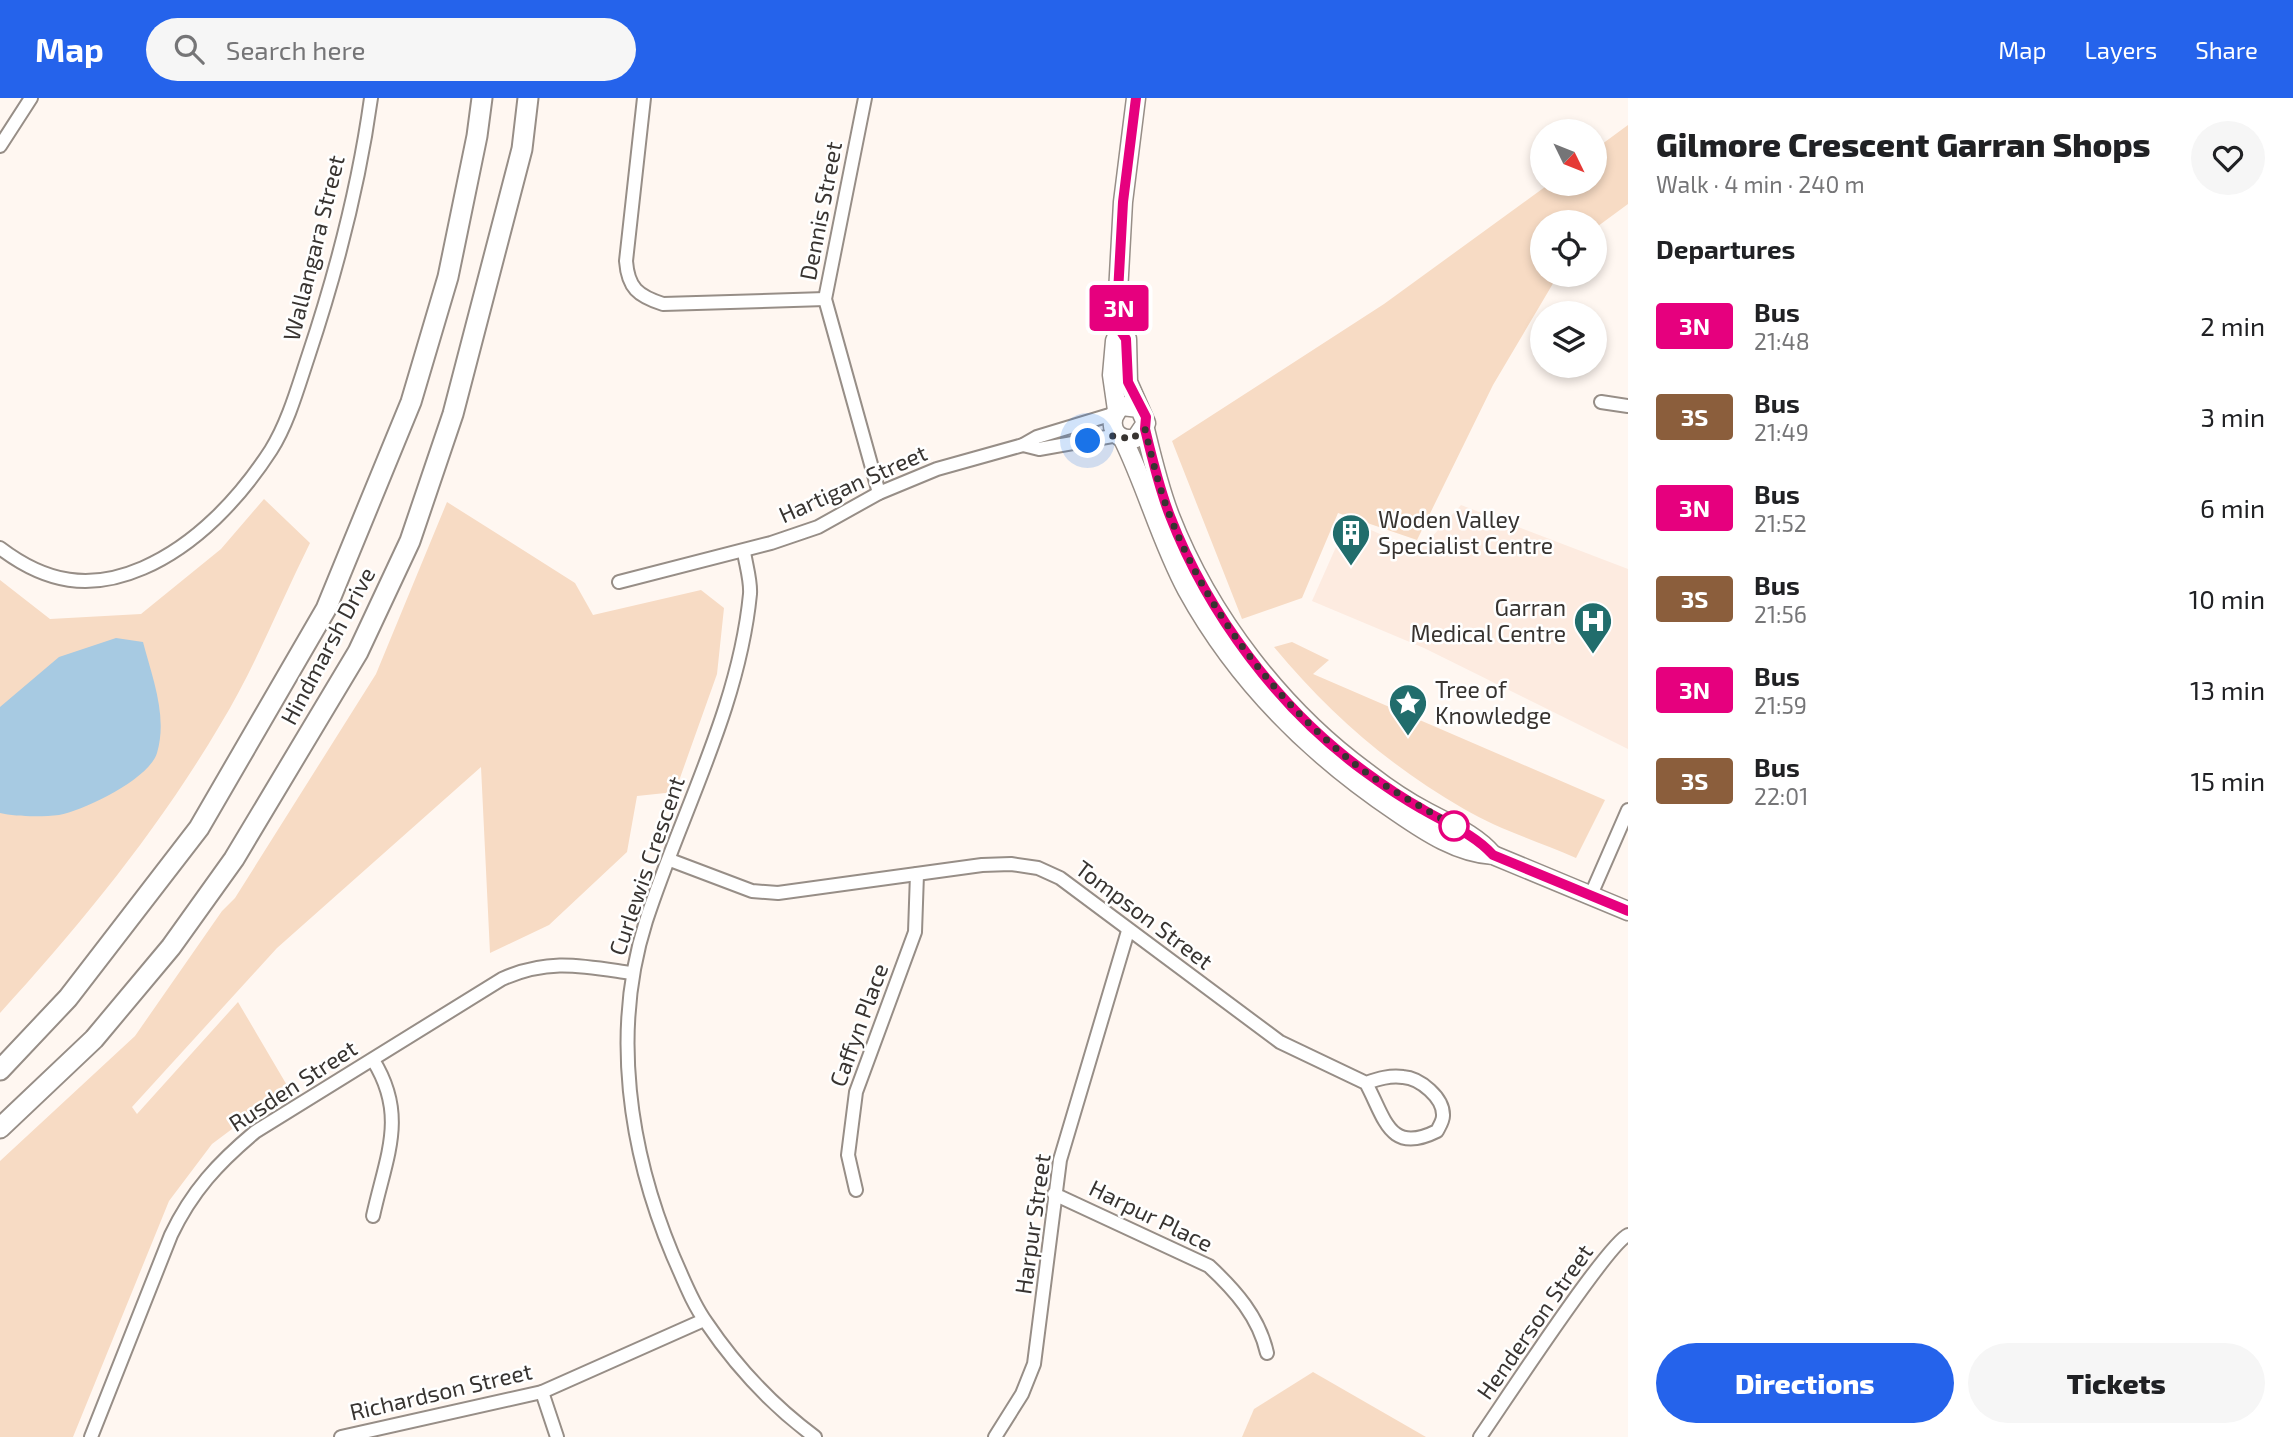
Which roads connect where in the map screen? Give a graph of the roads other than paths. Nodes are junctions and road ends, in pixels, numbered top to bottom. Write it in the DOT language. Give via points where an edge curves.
graph roads {
  1 [pos="31,98"];
  2 [pos="370,98"];
  3 [pos="482,98"];
  4 [pos="528,98"];
  5 [pos="644,98"];
  6 [pos="865,98"];
  7 [pos="1136,98"];
  8 [pos="0,146"];
  9 [pos="824,299"];
  10 [pos="1120,330"];
  11 [pos="1601,402"];
  12 [pos="1628,406"];
  13 [pos="1139,408"];
  14 [pos="1115,412"];
  15 [pos="1145,429"];
  16 [pos="1120,437"];
  17 [pos="1023,445"];
  18 [pos="1146,467"];
  19 [pos="879,493"];
  20 [pos="0,548"];
  21 [pos="744,552"];
  22 [pos="619,582"];
  23 [pos="1628,810"];
  24 [pos="670,860"];
  25 [pos="917,874"];
  26 [pos="1590,897"];
  27 [pos="1628,911"];
  28 [pos="1128,931"];
  29 [pos="631,973"];
  30 [pos="373,1060"];
  31 [pos="0,1070"];
  32 [pos="1366,1083"];
  33 [pos="0,1128"];
  34 [pos="856,1190"];
  35 [pos="1054,1194"];
  36 [pos="373,1216"];
  37 [pos="1628,1235"];
  38 [pos="704,1320"];
  39 [pos="1267,1353"];
  40 [pos="542,1392"];
  41 [pos="91,1437"];
  42 [pos="341,1437"];
  43 [pos="557,1437"];
  44 [pos="815,1437"];
  45 [pos="995,1437"];
  46 [pos="1480,1437"];
  1 -- 8 [label="street"];
  2 -- 20 [label="street, Wallangara Street" via="330,291 297,391 272,449 235,497 195,537 158,561 117,579 73,582 32,569"];
  3 -- 31 [label="main road, Hindmarsh Drive" via="448,277 415,389 326,609 199,828 68,998"];
  4 -- 33 [label="main road, Hindmarsh Drive" via="522,149 453,414 410,541 358,652 234,859 171,947 94,1039"];
  5 -- 9 [label="street" via="625,261 634,289 663,304"];
  6 -- 9 [label="street, Dennis Street"];
  7 -- 10 [label="street" via="1123,202"];
  9 -- 19 [label="street, Dennis Street"];
  10 -- 13 [label="street" via="1126,339 1128,382"];
  10 -- 14 [label="street" via="1112,375"];
  11 -- 12 [label="street"];
  13 -- 14 [label="street" via="1127,405"];
  13 -- 15 [label="street" via="1146,417"];
  14 -- 16 [label="street" via="1112,425"];
  14 -- 17 [label="street, Hartigan Street"];
  15 -- 16 [label="street" via="1136,438"];
  15 -- 18 [label="street"];
  16 -- 17 [label="street, Hartigan Street" via="1039,449"];
  16 -- 18 [label="street"];
  17 -- 19 [label="street, Hartigan Street" via="937,469"];
  18 -- 26 [label="street" via="1187,590 1231,658 1294,730 1415,824 1471,853 1493,855"];
  19 -- 21 [label="street, Hartigan Street" via="818,527"];
  21 -- 22 [label="street, Hartigan Street"];
  21 -- 24 [label="street, Curlewis Crescent" via="750,591 737,667"];
  23 -- 26 [label="street"];
  24 -- 25 [label="street, Tompson Street" via="752,891 778,893"];
  24 -- 29 [label="street, Curlewis Crescent"];
  25 -- 28 [label="street, Tompson Street" via="982,865 1038,868 1080,892"];
  25 -- 34 [label="street, Caffyn Place" via="915,932 856,1092 848,1154"];
  26 -- 27 [label="street"];
  28 -- 32 [label="street, Tompson Street" via="1280,1042"];
  28 -- 35 [label="street, Harpur Street"];
  29 -- 30 [label="street, Rusden Street" via="582,965 528,967"];
  29 -- 38 [label="street, Curlewis Crescent" via="631,1109 642,1168 656,1215"];
  30 -- 36 [label="street" via="386,1082 393,1115"];
  30 -- 41 [label="street, Rusden Street" via="255,1132 219,1161 198,1187 171,1235"];
  32 -- 32 [label="street" via="1406,1076 1423,1085 1440,1101 1443,1116 1437,1131 1414,1140 1397,1136 1386,1125"];
  35 -- 39 [label="street, Harpur Place" via="1209,1265 1262,1331"];
  35 -- 45 [label="street, Harpur Street" via="1034,1364 1022,1394"];
  37 -- 46 [label="street, Henderson Street" via="1598,1268"];
  38 -- 40 [label="street, Richardson Street"];
  38 -- 44 [label="street, Curlewis Crescent" via="766,1395"];
  40 -- 42 [label="street, Richardson Street"];
  40 -- 43 [label="street"];
}
